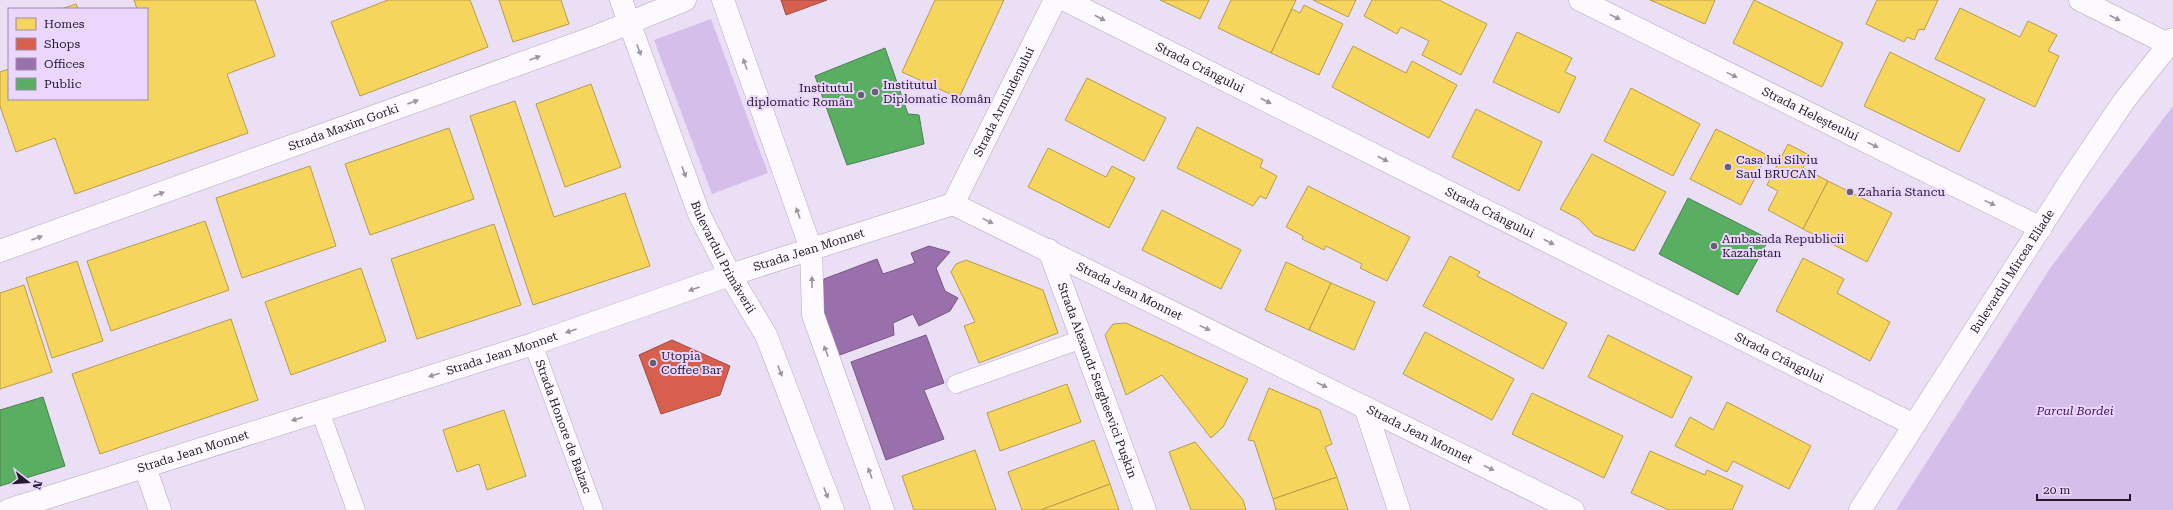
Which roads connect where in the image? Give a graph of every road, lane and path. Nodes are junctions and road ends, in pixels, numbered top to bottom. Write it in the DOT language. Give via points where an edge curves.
graph roads {
  1 [pos="621,0"];
  2 [pos="685,0"];
  3 [pos="723,0"];
  4 [pos="1055,0"];
  5 [pos="1065,0"];
  6 [pos="1580,0"];
  7 [pos="2080,0"];
  8 [pos="629,22"];
  9 [pos="2171,42"];
  10 [pos="953,204"];
  11 [pos="2041,228"];
  12 [pos="811,249"];
  13 [pos="1049,250"];
  14 [pos="0,251"];
  15 [pos="730,275"];
  16 [pos="1082,339"];
  17 [pos="533,344"];
  18 [pos="956,384"];
  19 [pos="1365,407"];
  20 [pos="320,411"];
  21 [pos="1914,425"];
  22 [pos="145,467"];
  23 [pos="8,510"];
  24 [pos="160,510"];
  25 [pos="356,510"];
  26 [pos="594,510"];
  27 [pos="833,510"];
  28 [pos="883,510"];
  29 [pos="1145,510"];
  30 [pos="1399,510"];
  31 [pos="1573,510"];
  32 [pos="1860,510"];
  1 -- 8 [label="street, Bulevardul Primăverii"];
  2 -- 8 [label="street, Strada Maxim Gorki"];
  12 -- 3 [label="street, one-way"];
  4 -- 10 [label="street, Strada Armindenului"];
  5 -- 21 [label="street, Strada Crângului, one-way"];
  6 -- 11 [label="street, Strada Heleșteului, one-way"];
  7 -- 9 [label="street, one-way"];
  14 -- 8 [label="street, Strada Maxim Gorki, one-way" via="597,36"];
  8 -- 15 [label="street, Bulevardul Primăverii, one-way" via="699,214"];
  9 -- 11 [label="street, Bulevardul Mircea Eliade" via="2124,101"];
  10 -- 12 [label="street, Strada Jean Monnet"];
  10 -- 13 [label="street, Strada Jean Monnet, one-way"];
  11 -- 21 [label="street, Bulevardul Mircea Eliade"];
  12 -- 15 [label="street, Strada Jean Monnet"];
  28 -- 12 [label="street, one-way" via="813,315"];
  13 -- 16 [label="street, Strada Alexandr Sergheevici Pușkin"];
  13 -- 19 [label="street, Strada Jean Monnet, one-way"];
  15 -- 17 [label="street, Strada Jean Monnet, one-way"];
  15 -- 27 [label="street, Bulevardul Primăverii, one-way" via="766,335"];
  16 -- 18 [label="lane"];
  16 -- 29 [label="street, Strada Alexandr Sergheevici Pușkin"];
  17 -- 20 [label="street, Strada Jean Monnet, one-way"];
  17 -- 26 [label="lane, Strada Honore de Balzac"];
  19 -- 30 [label="street"];
  19 -- 31 [label="street, Strada Jean Monnet, one-way"];
  20 -- 22 [label="street, Strada Jean Monnet, one-way"];
  20 -- 25 [label="lane"];
  21 -- 32 [label="street, Bulevardul Mircea Eliade"];
  22 -- 23 [label="street, Strada Jean Monnet"];
  22 -- 24 [label="street"];
}
